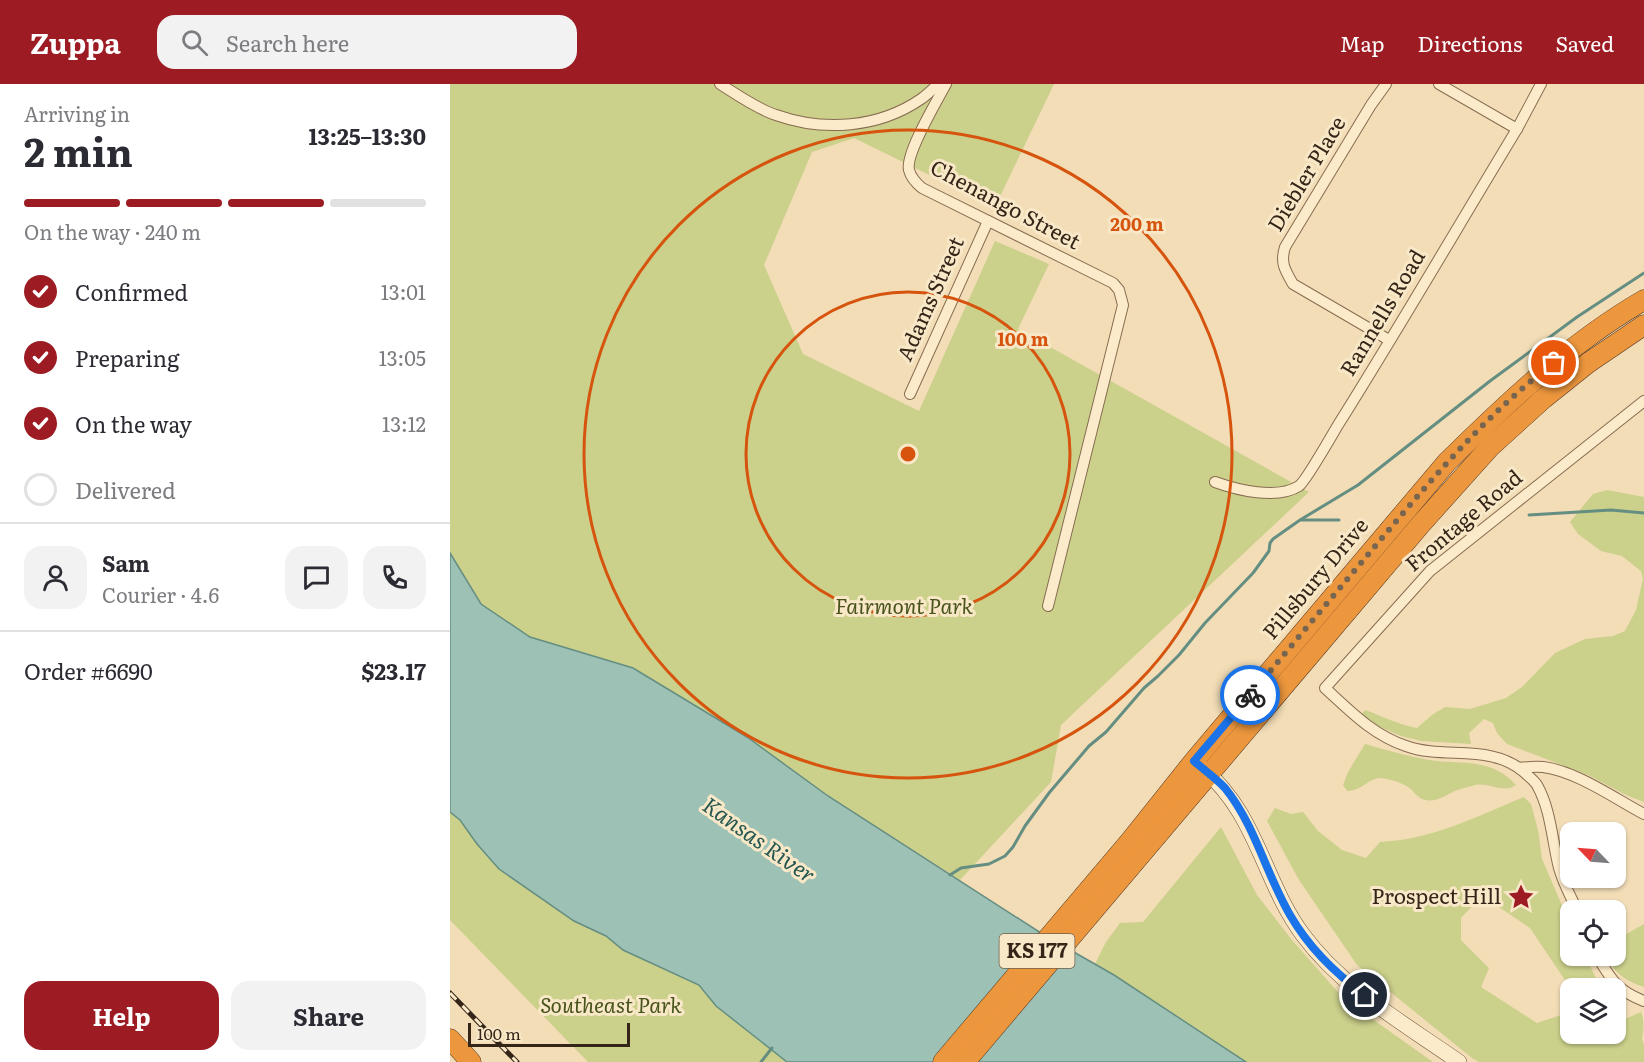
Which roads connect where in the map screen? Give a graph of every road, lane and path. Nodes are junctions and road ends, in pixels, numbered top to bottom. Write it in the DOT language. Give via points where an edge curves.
graph roads {
  1 [pos="720,84"];
  2 [pos="938,84"];
  3 [pos="946,84"];
  4 [pos="1386,84"];
  5 [pos="1439,84"];
  6 [pos="1541,84"];
  7 [pos="1516,129"];
  8 [pos="988,221"];
  9 [pos="1644,300"];
  10 [pos="1644,325"];
  11 [pos="1389,340"];
  12 [pos="909,394"];
  13 [pos="1644,401"];
  14 [pos="1215,482"];
  15 [pos="1048,606"];
  16 [pos="1194,761"];
  17 [pos="1519,768"];
  18 [pos="1210,774"];
  19 [pos="1644,814"];
  20 [pos="1137,845"];
  21 [pos="1573,900"];
  22 [pos="1603,966"];
  23 [pos="1644,1001"];
  24 [pos="450,1039"];
  25 [pos="471,1062"];
  26 [pos="943,1062"];
  27 [pos="965,1062"];
  28 [pos="1459,1062"];
  1 -- 2 [label="street" via="774,115 809,124 845,126 887,117 921,99"];
  3 -- 8 [label="street, Chenango Street" via="913,148 908,169 922,189"];
  4 -- 11 [label="street, Diebler Place" via="1282,257 1293,284"];
  5 -- 7 [label="street"];
  6 -- 7 [label="street, Rannells Road"];
  7 -- 11 [label="street, Rannells Road"];
  8 -- 12 [label="street, Adams Street"];
  8 -- 15 [label="street, Chenango Street" via="1113,283 1123,305"];
  9 -- 16 [label="highway, Pillsbury Drive / KS 177" via="1538,375 1447,462"];
  10 -- 18 [label="highway, Pillsbury Drive / KS 177" via="1588,363 1490,447"];
  11 -- 14 [label="street, Rannells Road" via="1300,485 1266,493"];
  13 -- 17 [label="street, Frontage Road" via="1430,571 1325,688 1376,733 1406,746 1431,752 1476,753 1501,758"];
  16 -- 18 [label="street"];
  16 -- 20 [label="highway, Pillsbury Drive / KS 177"];
  17 -- 19 [label="street" via="1540,766 1560,770"];
  17 -- 21 [label="street" via="1536,782 1547,808 1560,872"];
  18 -- 20 [label="highway, Pillsbury Drive / KS 177"];
  18 -- 28 [label="street" via="1238,806 1289,914 1304,936 1351,985"];
  20 -- 26 [label="highway, Pillsbury Drive / KS 177"];
  20 -- 27 [label="highway, Pillsbury Drive / KS 177"];
  22 -- 23 [label="street" via="1622,989"];
  24 -- 25 [label="highway"];
}
